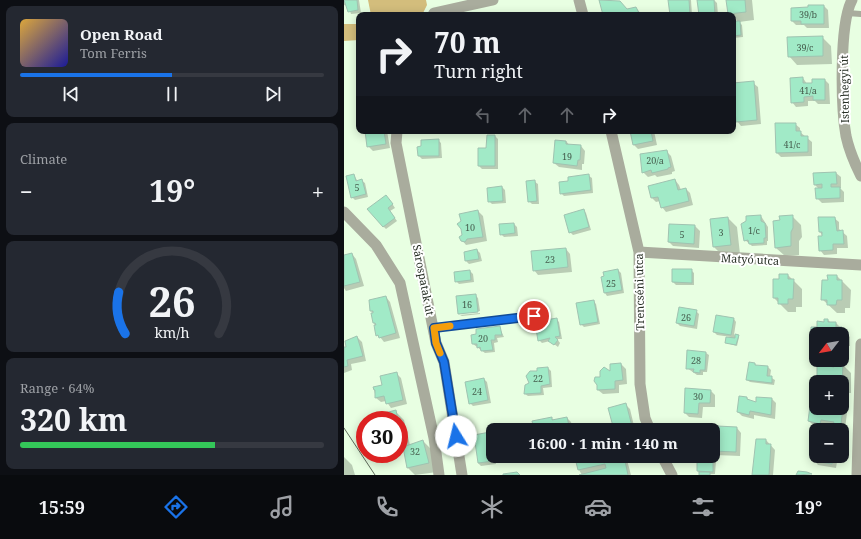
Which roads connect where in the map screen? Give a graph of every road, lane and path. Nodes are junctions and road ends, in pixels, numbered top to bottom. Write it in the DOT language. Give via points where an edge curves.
graph roads {
  1 [pos="493,0"];
  2 [pos="579,0"];
  3 [pos="852,0"];
  4 [pos="442,12"];
  5 [pos="582,12"];
  6 [pos="847,13"];
  7 [pos="861,14"];
  8 [pos="397,134"];
  9 [pos="611,134"];
  10 [pos="861,176"];
  11 [pos="344,212"];
  12 [pos="639,252"];
  13 [pos="861,265"];
  14 [pos="534,316"];
  15 [pos="434,328"];
  16 [pos="861,344"];
  17 [pos="647,423"];
  18 [pos="666,463"];
  19 [pos="442,473"];
  20 [pos="462,475"];
  21 [pos="672,475"];
  22 [pos="857,475"];
  1 -- 4 [label="street"];
  2 -- 5 [label="street"];
  3 -- 6 [label="street, Istenhegyi út"];
  6 -- 7 [label="lane"];
  6 -- 10 [label="street, Istenhegyi út" via="843,44 844,118 846,137"];
  8 -- 15 [label="street, Sárospatak út" via="396,143"];
  9 -- 12 [label="street, Trencséni utca"];
  11 -- 19 [label="street" via="376,245 400,283"];
  12 -- 13 [label="street, Matyó utca"];
  12 -- 17 [label="street, Trencséni utca" via="640,384"];
  14 -- 15 [label="lane"];
  15 -- 20 [label="street, Sárospatak út" via="436,343 444,362"];
  16 -- 22 [label="street"];
  18 -- 21 [label="street"];
}
